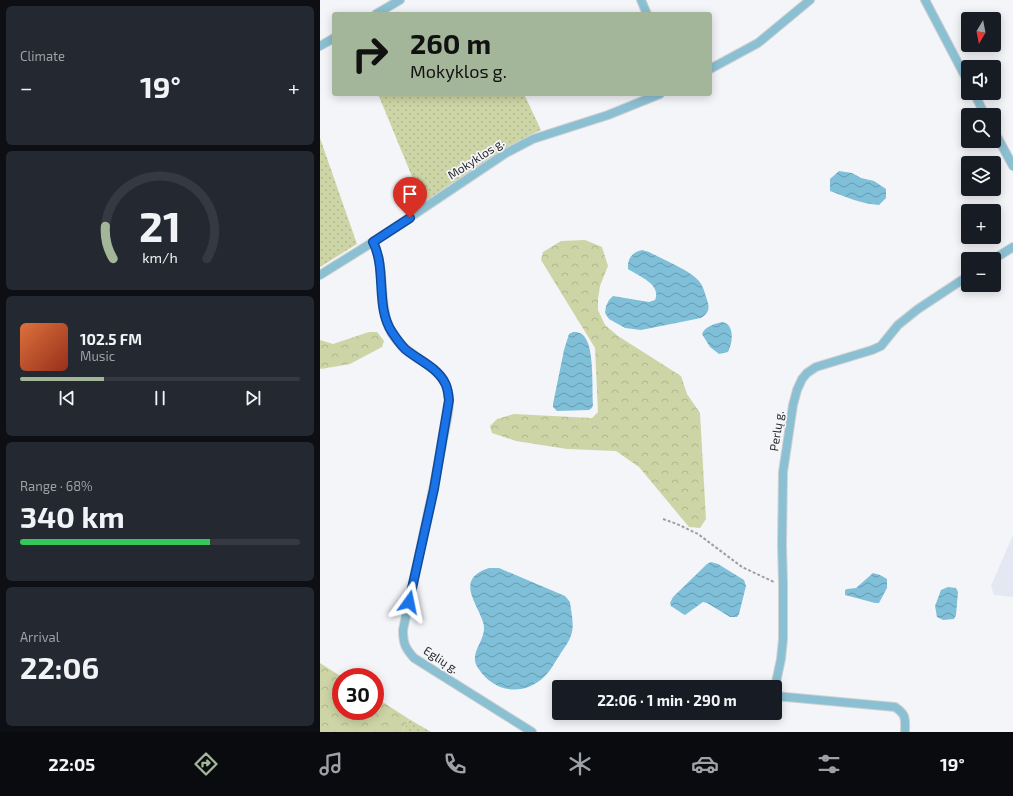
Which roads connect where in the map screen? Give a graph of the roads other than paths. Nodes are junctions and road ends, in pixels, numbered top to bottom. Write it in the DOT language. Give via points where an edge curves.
graph roads {
  1 [pos="400,0"];
  2 [pos="641,0"];
  3 [pos="810,0"];
  4 [pos="925,0"];
  5 [pos="379,12"];
  6 [pos="646,12"];
  7 [pos="332,39"];
  8 [pos="320,46"];
  9 [pos="712,68"];
  10 [pos="961,69"];
  11 [pos="655,96"];
  12 [pos="1001,142"];
  13 [pos="1010,156"];
  14 [pos="1013,166"];
  15 [pos="373,242"];
  16 [pos="1013,247"];
  17 [pos="1001,255"];
  18 [pos="320,275"];
  19 [pos="961,281"];
  20 [pos="776,680"];
  21 [pos="782,697"];
  22 [pos="532,732"];
  23 [pos="905,732"];
  1 -- 5 [label="street"];
  2 -- 6 [label="street"];
  3 -- 9 [label="street" via="758,43"];
  4 -- 10 [label="street"];
  7 -- 8 [label="street"];
  11 -- 15 [label="street, Mokyklos g." via="608,115 533,139 506,153"];
  12 -- 13 [label="street"];
  13 -- 14 [label="street"];
  15 -- 18 [label="street, Mokyklos g."];
  15 -- 22 [label="street, Eglių g." via="379,256 384,306 390,330 398,342 444,381 449,400 434,489 403,630 403,640 414,658"];
  16 -- 17 [label="street"];
  19 -- 20 [label="street, Perlų g." via="898,325 881,346 816,367 802,379 793,405 783,472 783,639"];
  21 -- 23 [label="street" via="895,707 904,715"];
}
